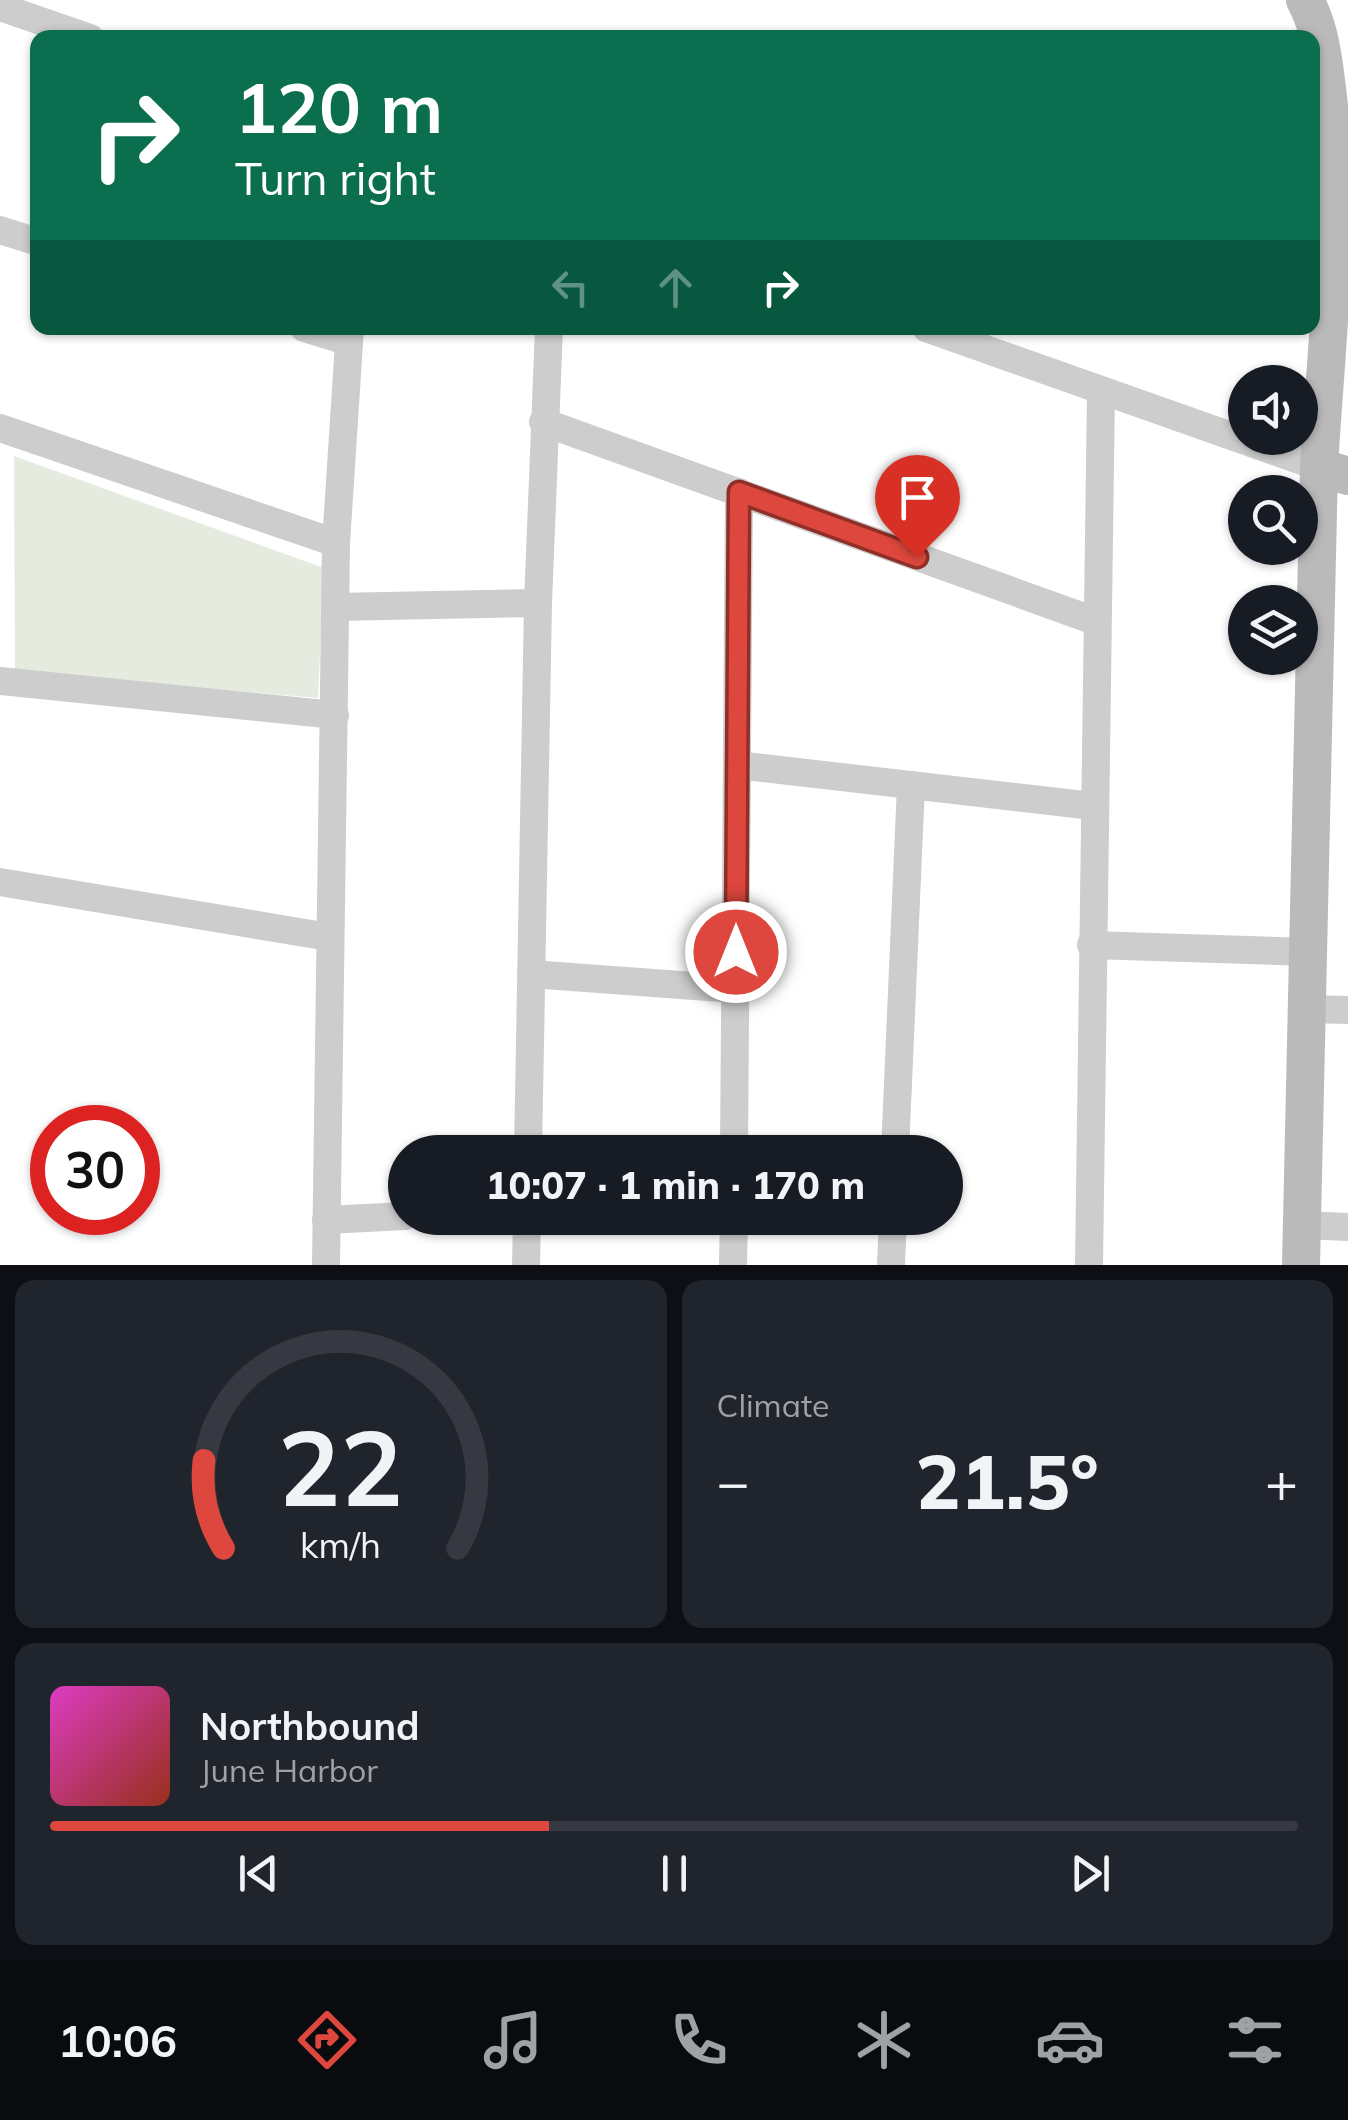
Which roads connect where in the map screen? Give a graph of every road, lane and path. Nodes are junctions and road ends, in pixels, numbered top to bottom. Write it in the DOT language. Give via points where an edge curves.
graph roads {
  1 [pos="1305,0"];
  2 [pos="0,7"];
  3 [pos="67,30"];
  4 [pos="1316,30"];
  5 [pos="1320,44"];
  6 [pos="1340,132"];
  7 [pos="0,230"];
  8 [pos="30,239"];
  9 [pos="1340,252"];
  10 [pos="350,335"];
  11 [pos="549,335"];
  12 [pos="945,335"];
  13 [pos="1101,392"];
  14 [pos="544,422"];
  15 [pos="0,428"];
  16 [pos="1334,471"];
  17 [pos="739,492"];
  18 [pos="336,543"];
  19 [pos="538,603"];
  20 [pos="336,607"];
  21 [pos="1095,621"];
  22 [pos="0,681"];
  23 [pos="334,715"];
  24 [pos="737,765"];
  25 [pos="911,785"];
  26 [pos="1093,806"];
  27 [pos="0,882"];
  28 [pos="329,937"];
  29 [pos="1091,945"];
  30 [pos="1309,952"];
  31 [pos="531,974"];
  32 [pos="735,989"];
  33 [pos="1307,1009"];
  34 [pos="1348,1010"];
  35 [pos="528,1135"];
  36 [pos="734,1135"];
  37 [pos="897,1135"];
  38 [pos="388,1217"];
  39 [pos="326,1220"];
  40 [pos="1302,1226"];
  41 [pos="1348,1227"];
  42 [pos="527,1235"];
  43 [pos="734,1235"];
  44 [pos="892,1235"];
  45 [pos="326,1265"];
  46 [pos="526,1265"];
  47 [pos="733,1265"];
  48 [pos="891,1265"];
  49 [pos="1089,1265"];
  50 [pos="1301,1265"];
  1 -- 4 [label="main road"];
  2 -- 3 [label="street"];
  5 -- 6 [label="main road"];
  6 -- 9 [label="main road"];
  7 -- 8 [label="street"];
  9 -- 16 [label="main road"];
  10 -- 18 [label="street"];
  11 -- 14 [label="street"];
  12 -- 13 [label="street"];
  13 -- 16 [label="street"];
  13 -- 21 [label="street"];
  14 -- 17 [label="street"];
  14 -- 19 [label="street"];
  15 -- 18 [label="street"];
  16 -- 30 [label="main road"];
  17 -- 21 [label="street"];
  17 -- 24 [label="street"];
  18 -- 20 [label="street"];
  19 -- 20 [label="street"];
  19 -- 31 [label="street"];
  20 -- 23 [label="street"];
  21 -- 26 [label="street"];
  22 -- 23 [label="street"];
  23 -- 28 [label="street"];
  24 -- 25 [label="street"];
  24 -- 32 [label="street"];
  25 -- 26 [label="street"];
  25 -- 37 [label="street"];
  26 -- 29 [label="street"];
  27 -- 28 [label="street"];
  28 -- 39 [label="street"];
  29 -- 30 [label="street"];
  29 -- 49 [label="street"];
  30 -- 33 [label="main road"];
  31 -- 32 [label="street"];
  31 -- 35 [label="street"];
  32 -- 36 [label="street"];
  33 -- 34 [label="street"];
  33 -- 40 [label="main road"];
  38 -- 39 [label="street"];
  39 -- 45 [label="street"];
  40 -- 41 [label="street"];
  40 -- 50 [label="main road"];
  42 -- 46 [label="street"];
  43 -- 47 [label="street"];
  44 -- 48 [label="street"];
}
